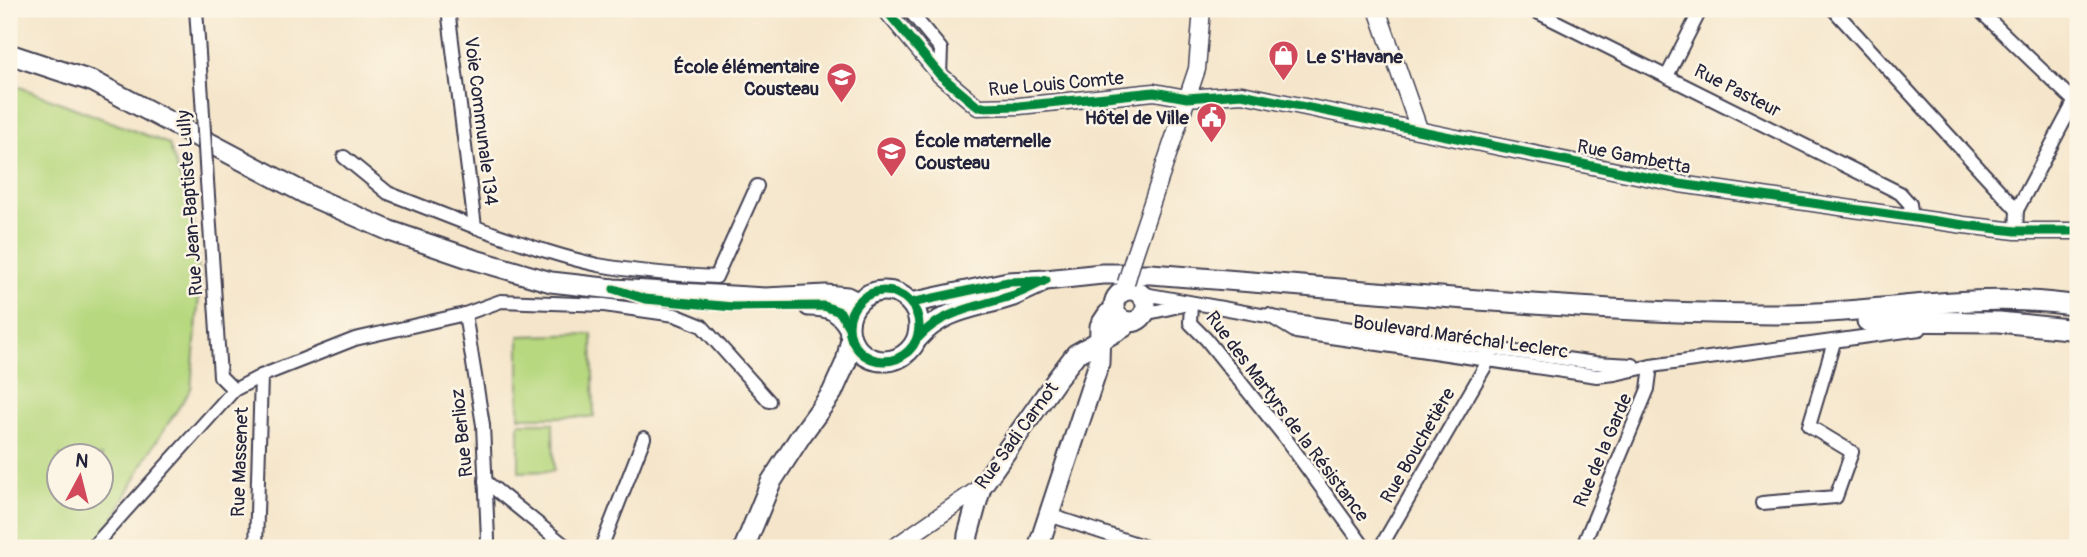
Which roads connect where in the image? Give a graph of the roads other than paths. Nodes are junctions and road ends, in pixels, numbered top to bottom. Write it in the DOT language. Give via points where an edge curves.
graph roads {
  1 [pos="196,9"];
  2 [pos="448,9"];
  3 [pos="885,9"];
  4 [pos="908,9"];
  5 [pos="1202,9"];
  6 [pos="1377,9"];
  7 [pos="1531,9"];
  8 [pos="1701,9"];
  9 [pos="1833,9"];
  10 [pos="1978,9"];
  11 [pos="9,54"];
  12 [pos="940,75"];
  13 [pos="1667,76"];
  14 [pos="1187,98"];
  15 [pos="2077,98"];
  16 [pos="1419,129"];
  17 [pos="344,157"];
  18 [pos="757,186"];
  19 [pos="2017,210"];
  20 [pos="1912,219"];
  21 [pos="475,227"];
  22 [pos="2016,230"];
  23 [pos="2078,232"];
  24 [pos="1046,281"];
  25 [pos="614,289"];
  26 [pos="1131,289"];
  27 [pos="857,302"];
  28 [pos="911,303"];
  29 [pos="1191,304"];
  30 [pos="2078,306"];
  31 [pos="1618,310"];
  32 [pos="465,314"];
  33 [pos="1128,319"];
  34 [pos="1965,322"];
  35 [pos="2078,330"];
  36 [pos="850,333"];
  37 [pos="918,338"];
  38 [pos="1100,341"];
  39 [pos="1834,341"];
  40 [pos="1489,355"];
  41 [pos="880,361"];
  42 [pos="1651,366"];
  43 [pos="261,376"];
  44 [pos="234,390"];
  45 [pos="832,393"];
  46 [pos="769,401"];
  47 [pos="644,438"];
  48 [pos="485,481"];
  49 [pos="982,487"];
  50 [pos="1762,503"];
  51 [pos="1049,515"];
  52 [pos="92,548"];
  53 [pos="256,548"];
  54 [pos="485,548"];
  55 [pos="568,548"];
  56 [pos="601,548"];
  57 [pos="744,548"];
  58 [pos="893,548"];
  59 [pos="967,548"];
  60 [pos="1038,548"];
  61 [pos="1149,548"];
  62 [pos="1365,548"];
  63 [pos="1380,548"];
  64 [pos="1582,548"];
  1 -- 44 [label="street, Rue Jean-Baptiste Lully, bridge" via="220,376"];
  2 -- 21 [label="street, Voie Communale 134"];
  3 -- 12 [label="street, Rue Louis Comte"];
  4 -- 12 [label="street" via="941,49"];
  5 -- 14 [label="street" via="1197,69"];
  6 -- 16 [label="street"];
  7 -- 13 [label="street, Rue Pasteur"];
  8 -- 13 [label="street"];
  9 -- 19 [label="street"];
  10 -- 15 [label="street"];
  11 -- 25 [label="main road" via="94,82 310,196 390,231 551,282"];
  12 -- 14 [label="street, Rue Louis Comte" via="978,107 1154,92"];
  13 -- 20 [label="street, Rue Pasteur" via="1900,193 1910,204"];
  14 -- 16 [label="street, Rue Gambetta" via="1242,93"];
  14 -- 26 [label="street, bridge" via="1133,256"];
  15 -- 19 [label="street"];
  16 -- 20 [label="street, Rue Gambetta" via="1680,184"];
  17 -- 21 [label="street" via="388,193"];
  18 -- 21 [label="street, Voie Communale 134" via="716,277 598,264"];
  19 -- 22 [label="street"];
  20 -- 22 [label="street, Rue Gambetta"];
  22 -- 23 [label="street, Rue Gambetta"];
  24 -- 28 [label="main road" via="1008,282"];
  24 -- 31 [label="main road" via="1151,274"];
  24 -- 37 [label="main road" via="946,315"];
  25 -- 27 [label="main road" via="725,297 826,295"];
  25 -- 36 [label="main road" via="645,299 733,307 824,306 840,312"];
  26 -- 29 [label="street, Boulevard Maréchal Leclerc"];
  26 -- 33 [label="main road" via="1117,298"];
  26 -- 33 [label="main road" via="1146,302"];
  27 -- 28 [label="main road" via="878,291 891,291"];
  27 -- 36 [label="main road" via="849,317"];
  28 -- 37 [label="main road" via="919,320"];
  29 -- 33 [label="street, Boulevard Maréchal Leclerc"];
  29 -- 40 [label="street, Boulevard Maréchal Leclerc" via="1268,315 1296,332"];
  29 -- 62 [label="street, Rue des Martyrs de la Résistance" via="1190,323 1283,435"];
  30 -- 31 [label="main road" via="2027,299 1834,313"];
  31 -- 34 [label="main road" via="1768,323"];
  32 -- 43 [label="street" via="355,339"];
  32 -- 46 [label="street" via="501,301 604,305 674,315 702,326"];
  32 -- 48 [label="street, Rue Berlioz" via="483,425"];
  33 -- 38 [label="main road" via="1108,314 1100,326"];
  34 -- 35 [label="main road"];
  34 -- 39 [label="street, Boulevard Maréchal Leclerc"];
  36 -- 41 [label="main road" via="862,354"];
  36 -- 45 [label="main road" via="846,362"];
  37 -- 41 [label="main road" via="903,356"];
  38 -- 49 [label="main road, Rue Sadi Carnot" via="1076,354"];
  38 -- 51 [label="main road" via="1099,363"];
  39 -- 42 [label="street, Boulevard Maréchal Leclerc"];
  39 -- 50 [label="street" via="1809,426 1852,452 1836,497"];
  40 -- 42 [label="street, Boulevard Maréchal Leclerc" via="1597,376"];
  40 -- 63 [label="street, Rue Bouchetière"];
  41 -- 45 [label="main road"];
  42 -- 64 [label="street, Rue de la Garde" via="1648,389"];
  43 -- 44 [label="street"];
  43 -- 53 [label="street, Rue Massenet"];
  44 -- 52 [label="street"];
  45 -- 57 [label="main road" via="771,482"];
  47 -- 56 [label="street"];
  48 -- 54 [label="street, Rue Berlioz"];
  48 -- 55 [label="street"];
  49 -- 58 [label="street, Rue Sadi Carnot"];
  49 -- 59 [label="main road"];
  51 -- 60 [label="main road"];
  51 -- 61 [label="street"];
}
